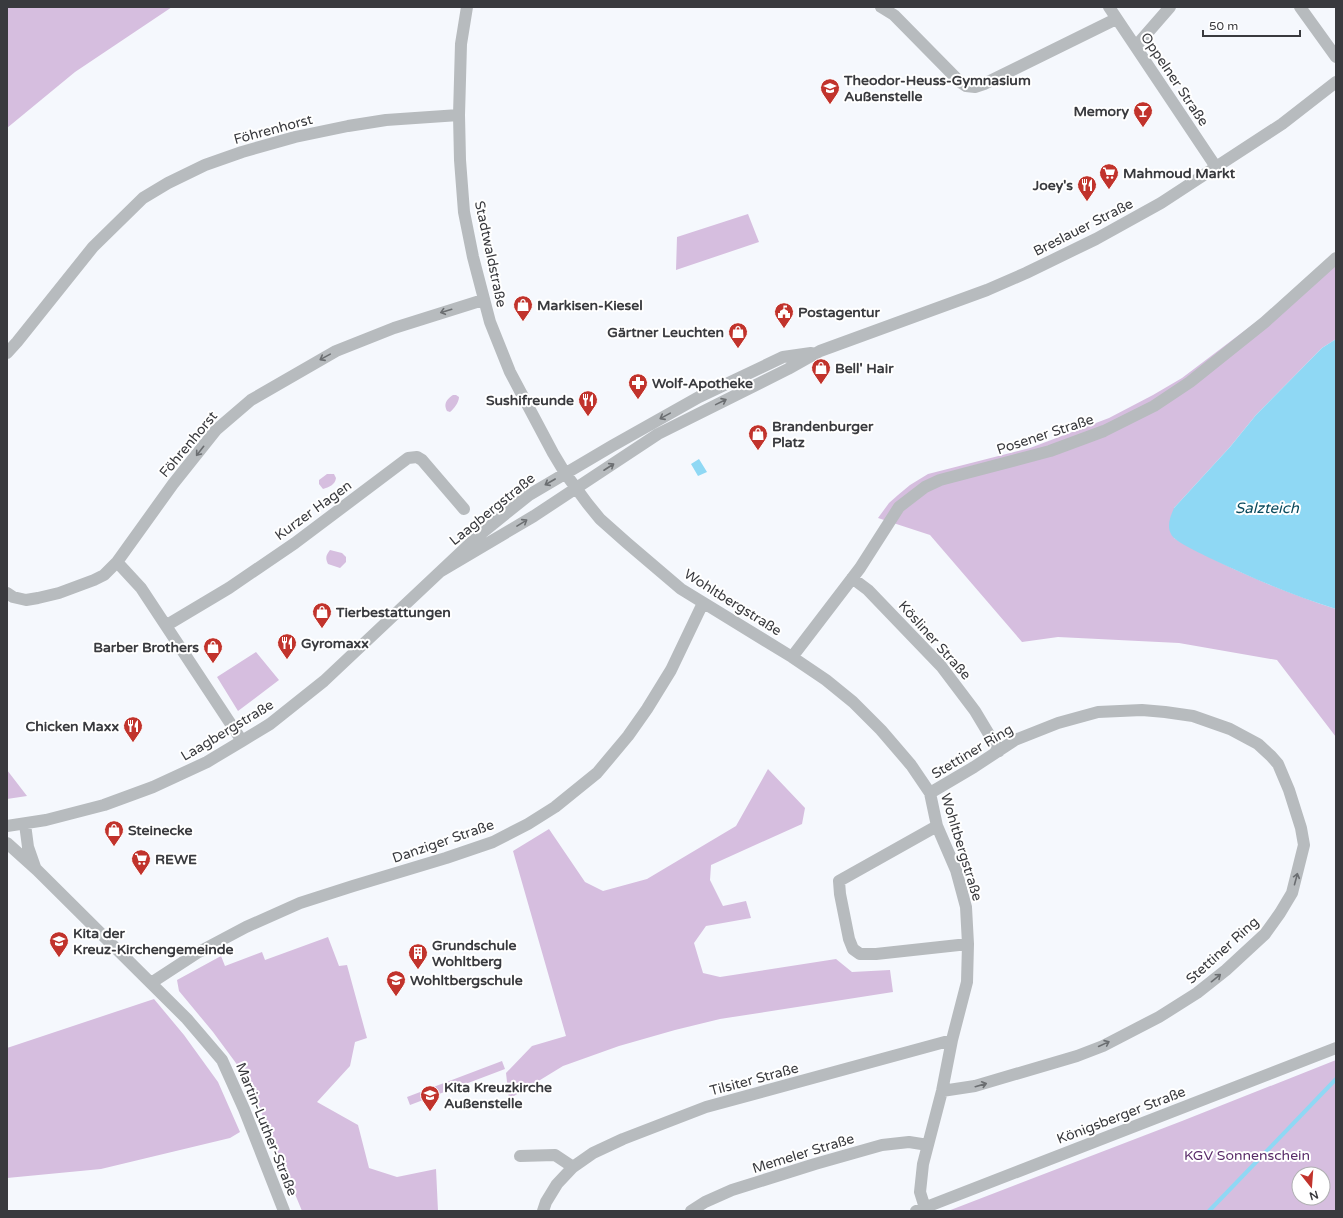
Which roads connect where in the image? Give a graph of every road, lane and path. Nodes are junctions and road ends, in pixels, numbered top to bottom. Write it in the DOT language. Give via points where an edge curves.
graph roads {
  1 [pos="467,7"];
  2 [pos="881,7"];
  3 [pos="1109,7"];
  4 [pos="1170,7"];
  5 [pos="1300,7"];
  6 [pos="898,11"];
  7 [pos="1116,19"];
  8 [pos="1136,46"];
  9 [pos="1336,57"];
  10 [pos="1336,82"];
  11 [pos="459,115"];
  12 [pos="1216,167"];
  13 [pos="1336,258"];
  14 [pos="483,300"];
  15 [pos="820,351"];
  16 [pos="7,353"];
  17 [pos="565,473"];
  18 [pos="576,488"];
  19 [pos="464,509"];
  20 [pos="117,562"];
  21 [pos="441,572"];
  22 [pos="852,578"];
  23 [pos="7,593"];
  24 [pos="702,603"];
  25 [pos="166,625"];
  26 [pos="792,657"];
  27 [pos="242,741"];
  28 [pos="999,751"];
  29 [pos="930,793"];
  30 [pos="26,824"];
  31 [pos="7,826"];
  32 [pos="936,826"];
  33 [pos="7,843"];
  34 [pos="37,870"];
  35 [pos="968,944"];
  36 [pos="151,983"];
  37 [pos="952,1040"];
  38 [pos="1336,1048"];
  39 [pos="942,1091"];
  40 [pos="928,1145"];
  41 [pos="520,1156"];
  42 [pos="573,1168"];
  43 [pos="920,1209"];
  44 [pos="284,1211"];
  45 [pos="543,1211"];
  46 [pos="691,1211"];
  1 -- 11 [label="street, Stadtwaldstraße" via="460,44"];
  2 -- 6 [label="street"];
  3 -- 7 [label="street, Oppelner Straße"];
  4 -- 8 [label="street"];
  5 -- 9 [label="street"];
  6 -- 7 [label="street" via="960,82 975,87 1000,78"];
  7 -- 8 [label="street, Oppelner Straße"];
  8 -- 12 [label="street, Oppelner Straße"];
  10 -- 12 [label="street, Breslauer Straße" via="1282,124"];
  11 -- 14 [label="street, Stadtwaldstraße" via="464,212"];
  11 -- 16 [label="street, Föhrenhorst" via="386,120 295,137 205,164 168,183 143,198 93,247"];
  12 -- 15 [label="street, Breslauer Straße" via="1161,203 1096,239 1026,273"];
  13 -- 22 [label="street, Posener Straße" via="1265,322 1190,382 1154,406 1104,431 1058,449 940,480 925,487 899,507"];
  14 -- 17 [label="street, Stadtwaldstraße" via="510,372"];
  14 -- 20 [label="street, Föhrenhorst, one-way" via="394,328 336,351 251,400 216,430"];
  15 -- 17 [label="street, one-way" via="783,357 699,397"];
  18 -- 15 [label="street, one-way" via="658,434"];
  17 -- 18 [label="street, Stadtwaldstraße"];
  17 -- 21 [label="street, Laagbergstraße, one-way" via="523,499 478,536"];
  21 -- 18 [label="street, Laagbergstraße, one-way"];
  18 -- 24 [label="street, Wohltbergstraße" via="616,533 681,589"];
  19 -- 25 [label="street, Kurzer Hagen" via="422,460 417,457 408,458 288,548 229,588"];
  20 -- 23 [label="street, Föhrenhorst" via="104,575 59,593 26,600"];
  20 -- 25 [label="street" via="141,588"];
  21 -- 27 [label="street, Laagbergstraße" via="324,681 270,724"];
  22 -- 26 [label="street, Posener Straße"];
  22 -- 28 [label="street, Kösliner Straße" via="868,590 941,666 975,711"];
  24 -- 26 [label="street, Wohltbergstraße"];
  24 -- 36 [label="street, Danziger Straße" via="671,670 632,731 597,773 555,807 493,842 308,901 246,927 197,953"];
  25 -- 27 [label="street"];
  26 -- 29 [label="street, Wohltbergstraße" via="826,680 882,730"];
  27 -- 30 [label="street, Laagbergstraße" via="207,762 154,788 104,805"];
  28 -- 29 [label="street, Stettiner Ring"];
  39 -- 28 [label="street, Stettiner Ring, one-way" via="975,1086 1077,1056 1103,1046 1159,1017 1197,993 1265,934 1292,893 1304,845 1289,790 1272,756 1258,744 1230,729 1193,716 1142,710 1098,712 1058,723 1015,740"];
  29 -- 32 [label="street, Wohltbergstraße"];
  30 -- 31 [label="street, Laagbergstraße"];
  30 -- 34 [label="street, Martin-Luther-Straße" via="28,847"];
  32 -- 35 [label="street, Wohltbergstraße" via="956,870 966,907"];
  32 -- 35 [label="street" via="839,881 849,939 853,949 860,954"];
  33 -- 34 [label="street, Martin-Luther-Straße"];
  34 -- 36 [label="street, Martin-Luther-Straße"];
  35 -- 37 [label="street, Wohltbergstraße" via="967,982"];
  36 -- 44 [label="street, Martin-Luther-Straße" via="187,1019 222,1060"];
  37 -- 39 [label="street, Wohltbergstraße"];
  37 -- 42 [label="street, Tilsiter Straße" via="706,1107 623,1139 593,1153"];
  38 -- 43 [label="street, Königsberger Straße"];
  39 -- 40 [label="street, Wohltbergstraße"];
  40 -- 43 [label="street, Wohltbergstraße" via="923,1164"];
  40 -- 46 [label="street, Memeler Straße" via="909,1142 882,1145 732,1190"];
  41 -- 42 [label="street" via="554,1155"];
  42 -- 45 [label="street, Tilsiter Straße" via="557,1184"];
}
